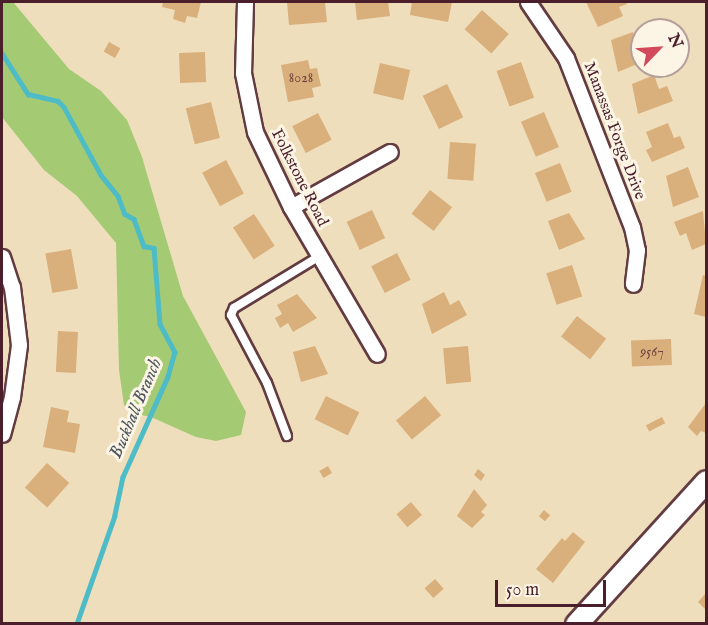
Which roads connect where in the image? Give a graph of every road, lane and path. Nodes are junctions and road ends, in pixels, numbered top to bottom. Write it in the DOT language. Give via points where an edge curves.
graph roads {
  1 [pos="244,2"];
  2 [pos="528,2"];
  3 [pos="390,152"];
  4 [pos="291,207"];
  5 [pos="2,256"];
  6 [pos="320,256"];
  7 [pos="633,284"];
  8 [pos="377,354"];
  9 [pos="2,434"];
  10 [pos="288,436"];
  11 [pos="706,481"];
  12 [pos="576,624"];
  1 -- 4 [label="street, Folkstone Road" via="247,97 264,155"];
  2 -- 7 [label="street, Manassas Forge Drive" via="566,58 632,227 637,250"];
  3 -- 4 [label="street"];
  4 -- 6 [label="street, Folkstone Road"];
  5 -- 9 [label="street" via="12,287 19,345"];
  6 -- 8 [label="street, Folkstone Road"];
  6 -- 10 [label="lane" via="234,308 231,315 267,383"];
  11 -- 12 [label="main road"];
}
